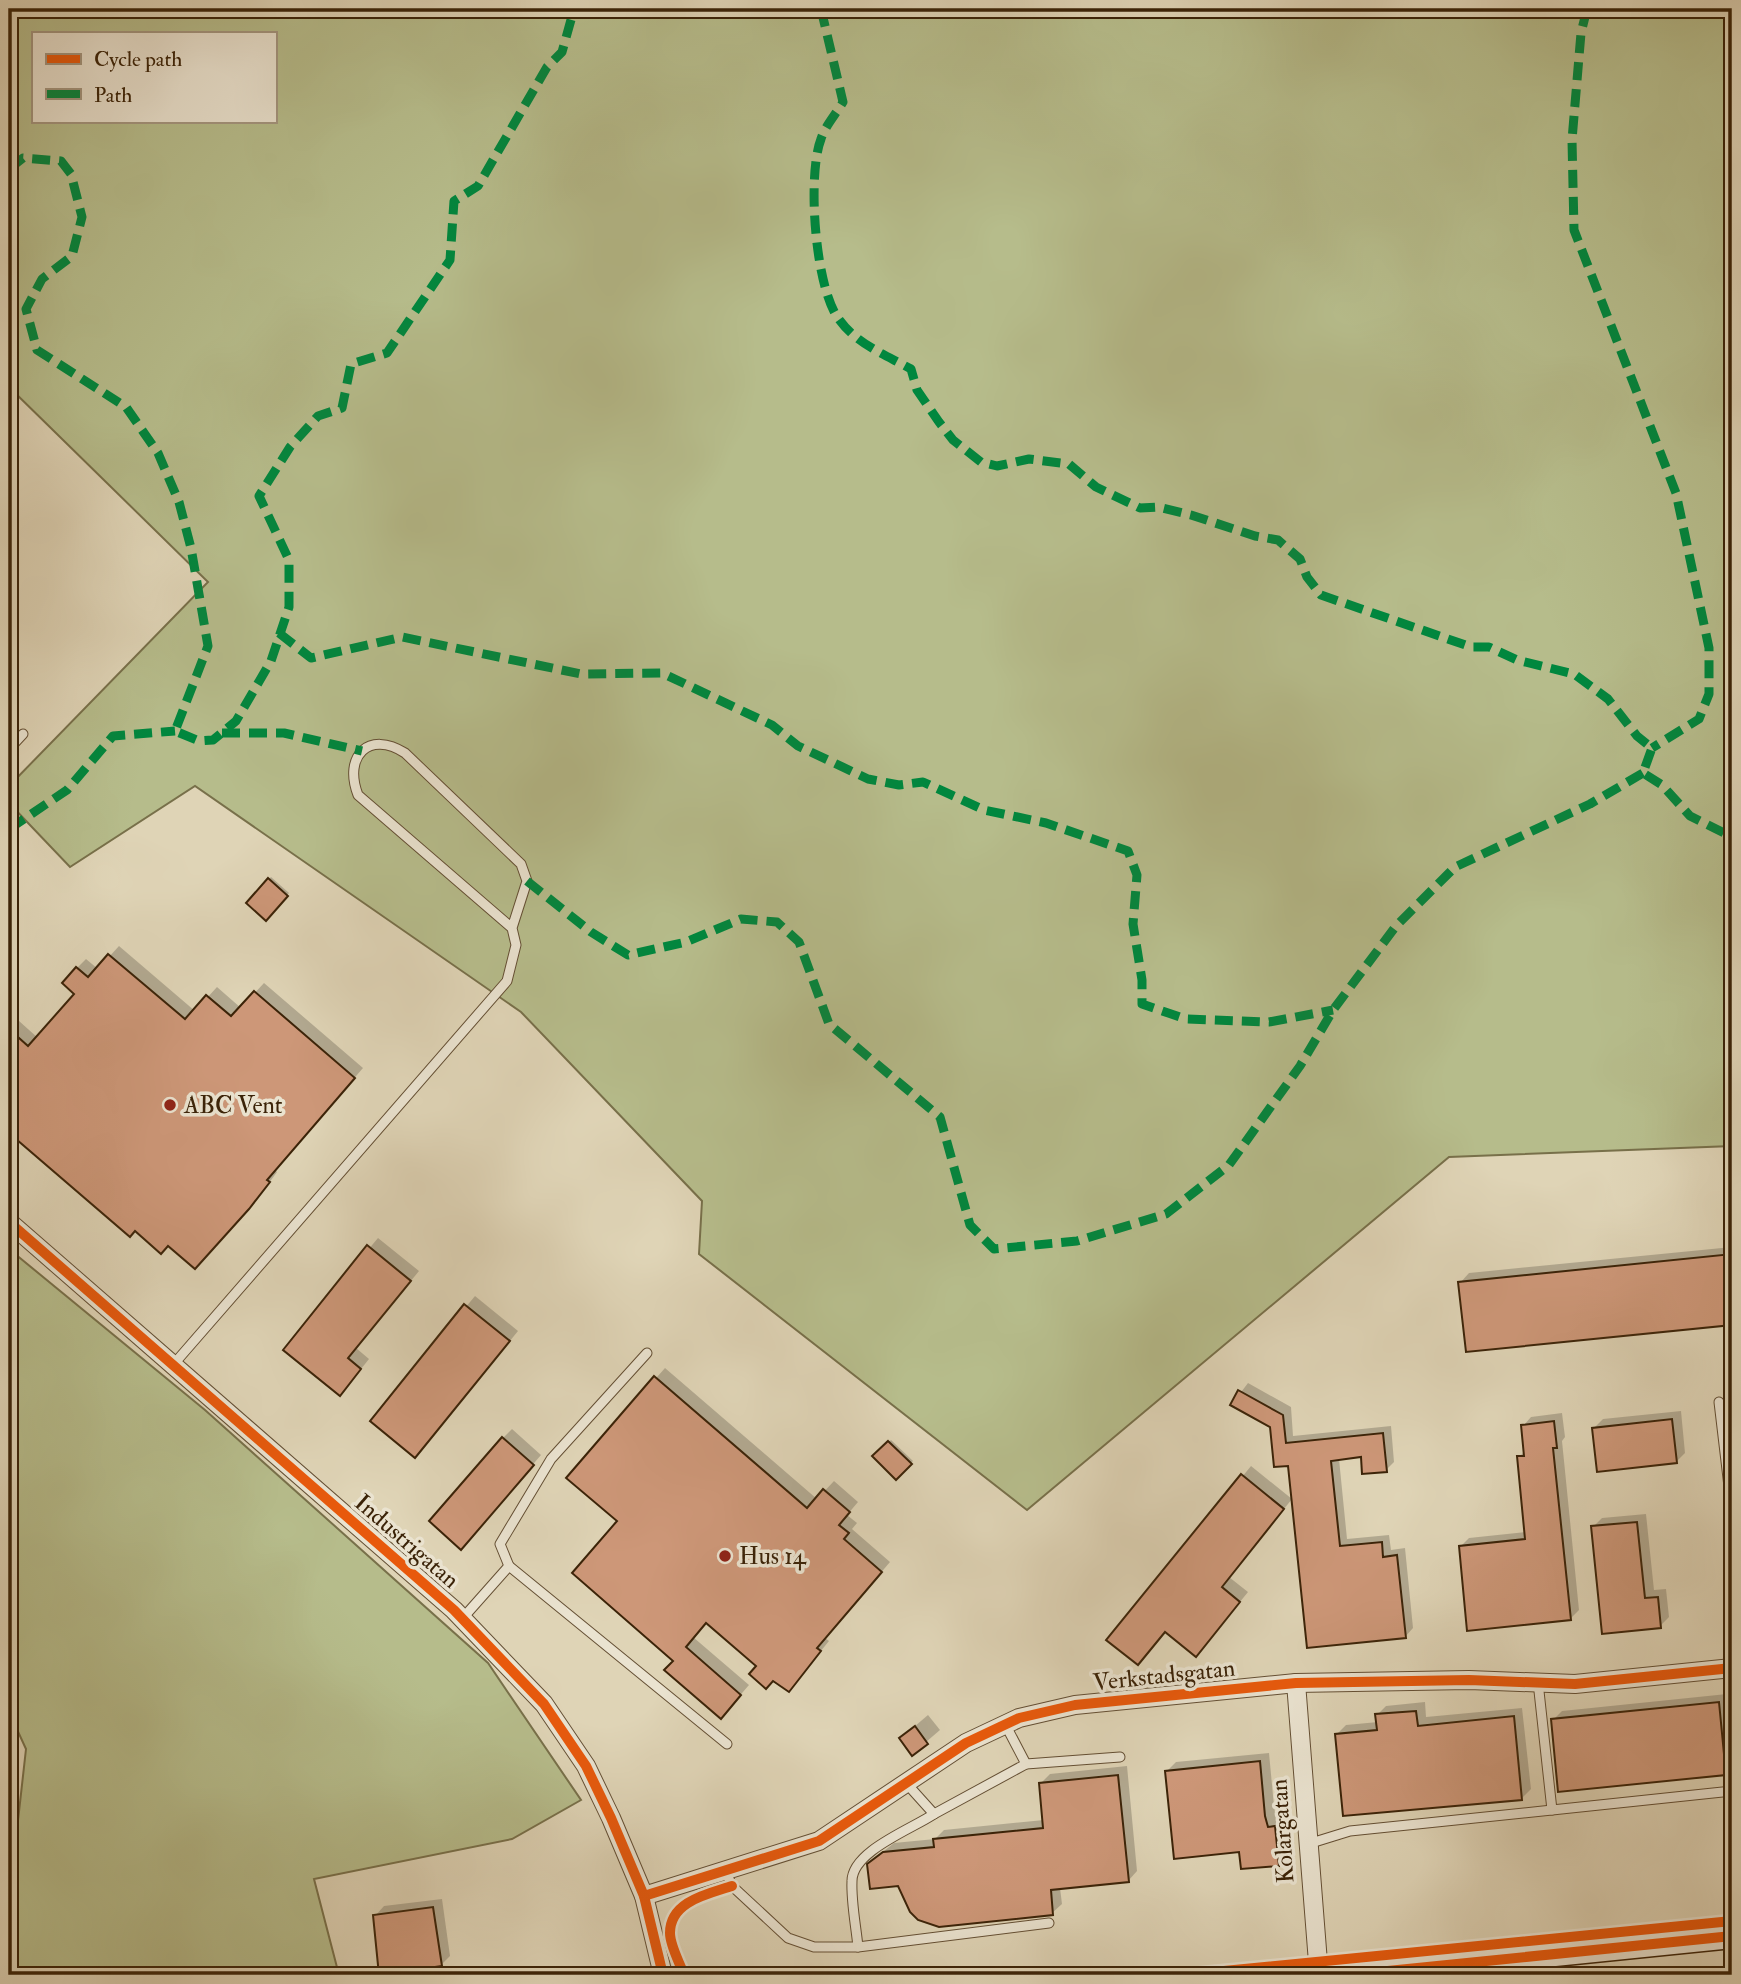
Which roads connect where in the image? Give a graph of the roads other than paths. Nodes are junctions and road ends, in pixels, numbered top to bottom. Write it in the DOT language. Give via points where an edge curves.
graph roads {
  1 [pos="23,734"];
  2 [pos="9,749"];
  3 [pos="512,928"];
  4 [pos="9,1222"];
  5 [pos="647,1353"];
  6 [pos="173,1365"];
  7 [pos="1718,1402"];
  8 [pos="1732,1511"];
  9 [pos="509,1566"];
  10 [pos="462,1619"];
  11 [pos="1731,1664"];
  12 [pos="1538,1682"];
  13 [pos="1296,1683"];
  14 [pos="1005,1724"];
  15 [pos="727,1744"];
  16 [pos="1120,1757"];
  17 [pos="1026,1763"];
  18 [pos="907,1784"];
  19 [pos="1732,1791"];
  20 [pos="1552,1810"];
  21 [pos="934,1814"];
  22 [pos="1307,1845"];
  23 [pos="726,1872"];
  24 [pos="644,1896"];
  25 [pos="1049,1923"];
  26 [pos="1732,1936"];
  27 [pos="858,1947"];
  28 [pos="663,1975"];
  29 [pos="1319,1975"];
  30 [pos="1348,1975"];
  1 -- 2 [label="lane"];
  3 -- 3 [label="lane" via="358,795 353,764 362,751 389,743 405,753 521,864 527,881"];
  3 -- 6 [label="lane" via="516,945 506,981"];
  4 -- 6 [label="street, Industrigatan"];
  5 -- 9 [label="lane" via="551,1459 500,1544"];
  6 -- 10 [label="street, Industrigatan"];
  7 -- 8 [label="lane"];
  9 -- 10 [label="lane"];
  9 -- 15 [label="lane"];
  10 -- 24 [label="street, Industrigatan" via="544,1704 586,1766"];
  11 -- 12 [label="street, Verkstadsgatan" via="1576,1684"];
  12 -- 13 [label="street, Verkstadsgatan"];
  12 -- 20 [label="lane"];
  13 -- 14 [label="street, Verkstadsgatan" via="1076,1705"];
  13 -- 22 [label="street, Kolargatan"];
  14 -- 17 [label="lane"];
  14 -- 18 [label="street, Verkstadsgatan" via="966,1743"];
  16 -- 17 [label="lane"];
  17 -- 21 [label="lane"];
  18 -- 21 [label="lane"];
  18 -- 23 [label="street, Verkstadsgatan" via="819,1841"];
  19 -- 20 [label="lane"];
  20 -- 22 [label="lane" via="1350,1831"];
  21 -- 27 [label="lane" via="870,1851 858,1863 851,1878"];
  22 -- 29 [label="street, Kolargatan"];
  23 -- 24 [label="street, Verkstadsgatan"];
  23 -- 27 [label="lane" via="732,1886 788,1938 814,1947"];
  24 -- 28 [label="street, Industrigatan"];
  25 -- 27 [label="lane"];
  26 -- 30 [label="street"];
}
